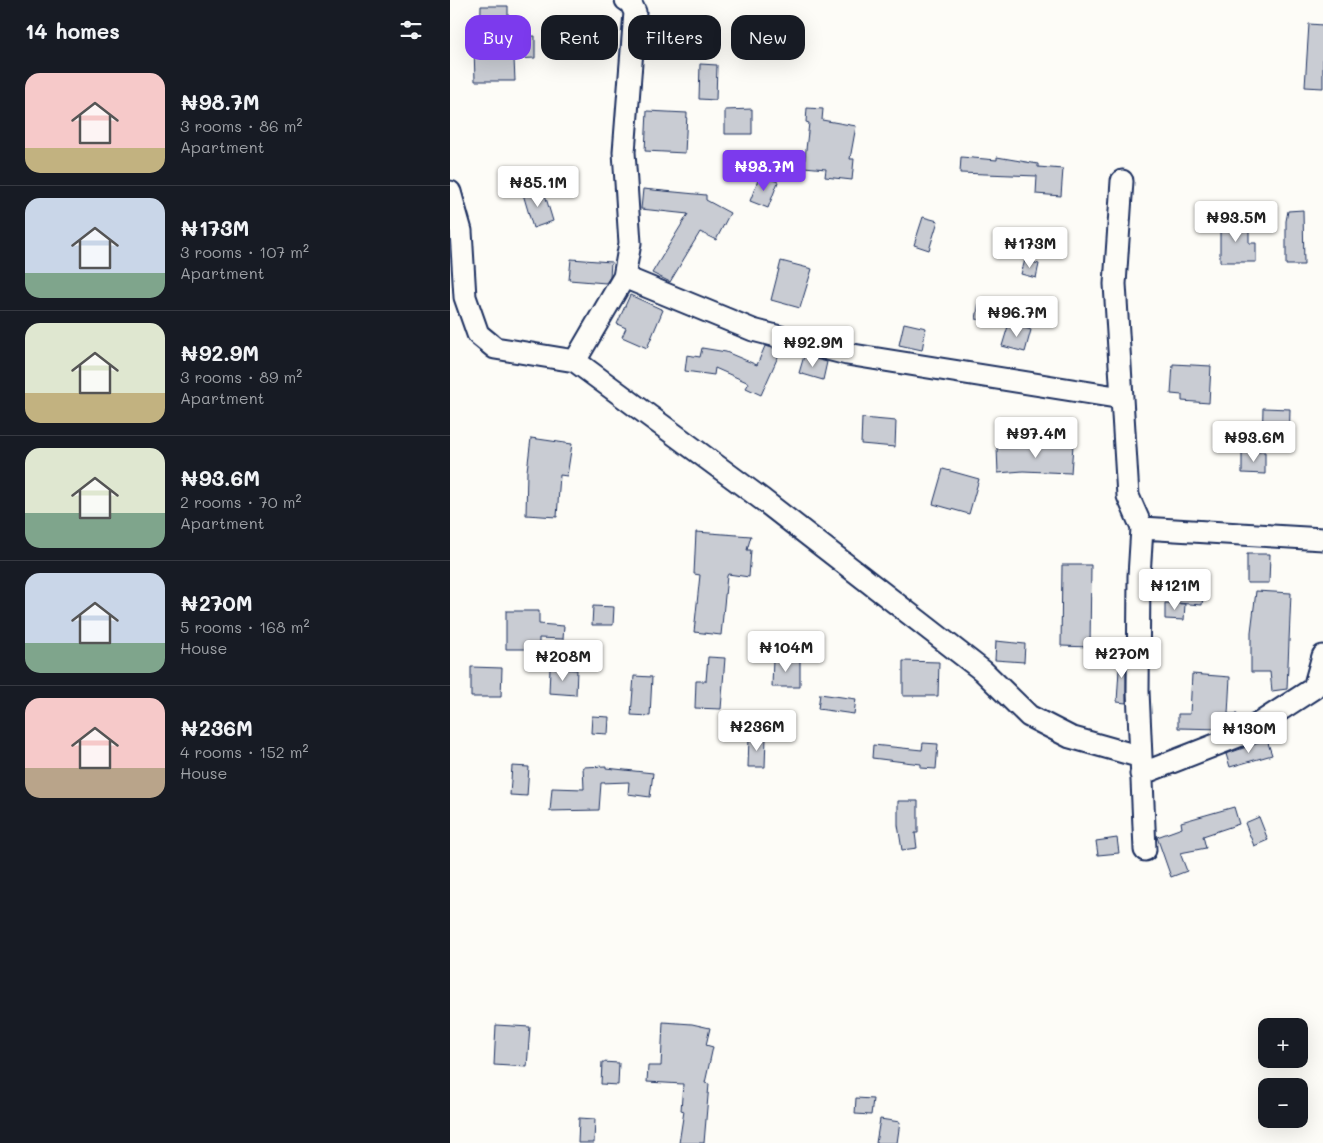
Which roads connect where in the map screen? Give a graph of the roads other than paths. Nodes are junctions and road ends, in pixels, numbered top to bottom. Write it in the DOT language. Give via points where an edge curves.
graph roads {
  1 [pos="626,0"];
  2 [pos="1122,181"];
  3 [pos="450,192"];
  4 [pos="624,277"];
  5 [pos="457,296"];
  6 [pos="575,361"];
  7 [pos="1122,398"];
  8 [pos="1142,528"];
  9 [pos="1323,539"];
  10 [pos="1323,656"];
  11 [pos="1141,765"];
  12 [pos="1145,850"];
  1 -- 4 [label="street" via="635,12 624,152 630,243"];
  2 -- 7 [label="street" via="1115,284"];
  3 -- 5 [label="street" via="461,231"];
  4 -- 6 [label="street"];
  4 -- 7 [label="street" via="753,330 847,354"];
  5 -- 6 [label="street" via="478,334 495,348"];
  6 -- 11 [label="street" via="763,500 982,671 1028,716 1070,738"];
  7 -- 8 [label="street" via="1128,496"];
  8 -- 9 [label="street"];
  8 -- 11 [label="street" via="1138,691"];
  10 -- 11 [label="street" via="1314,688 1241,735"];
  11 -- 12 [label="street"];
}
